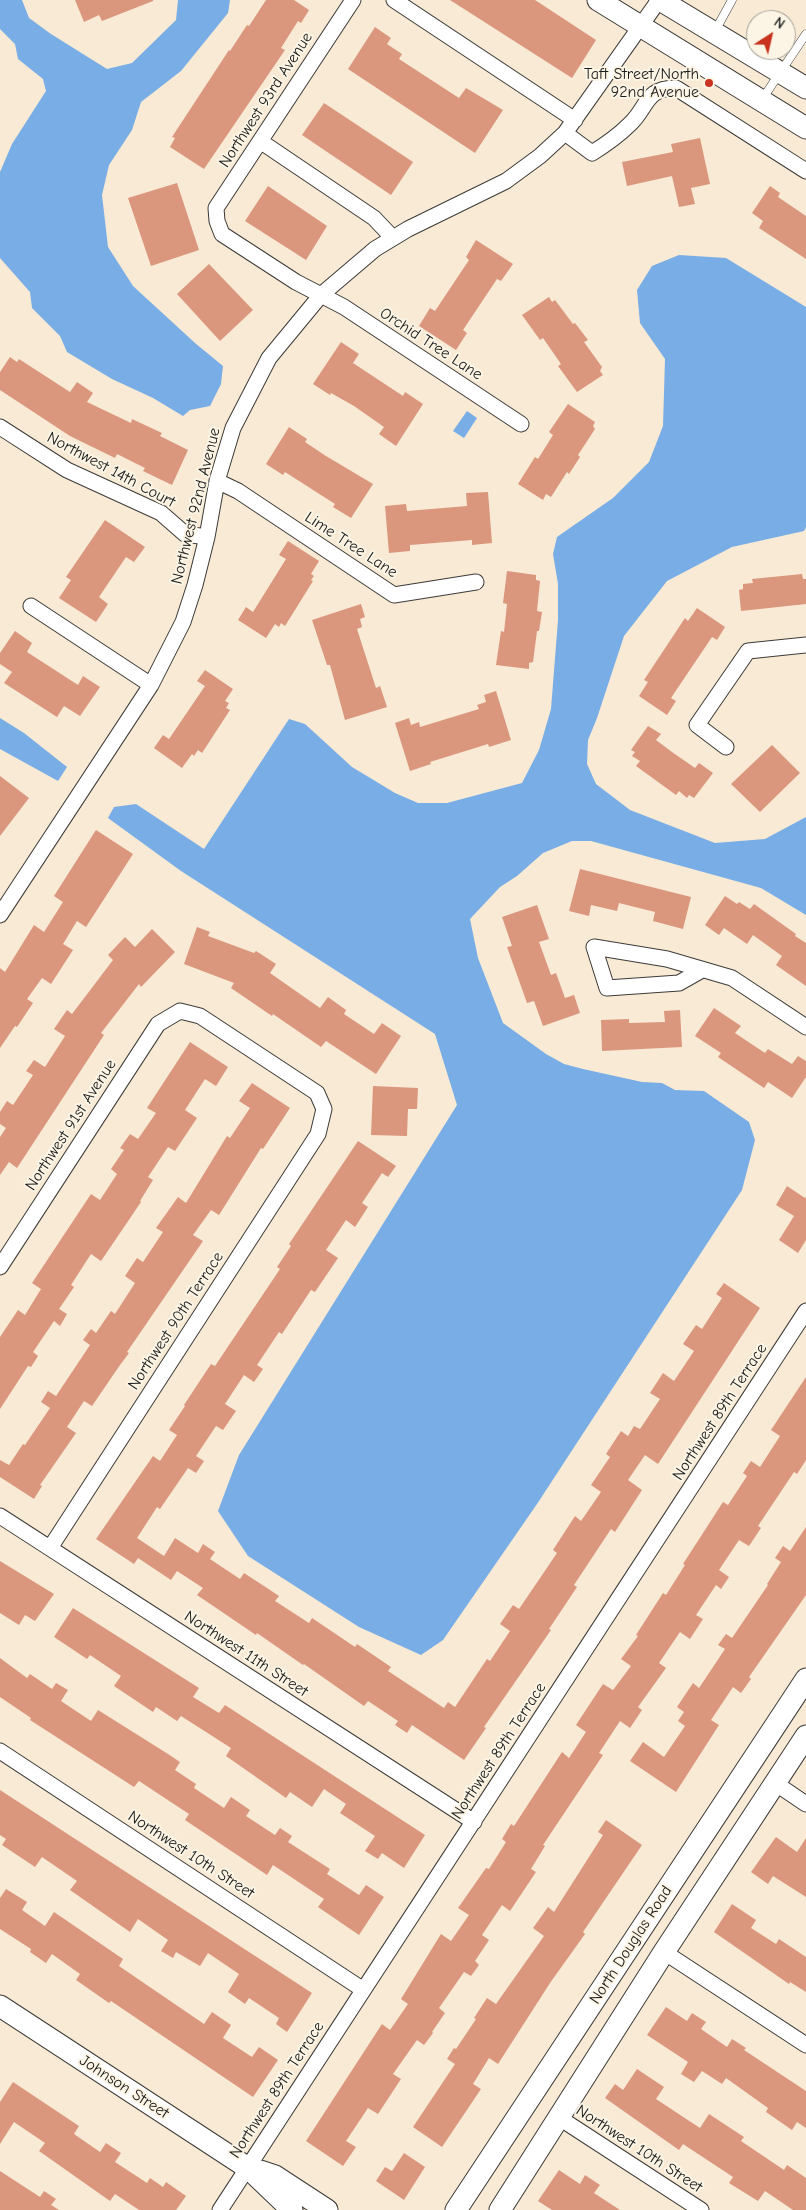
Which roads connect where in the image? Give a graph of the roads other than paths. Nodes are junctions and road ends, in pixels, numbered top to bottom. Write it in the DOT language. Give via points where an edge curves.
graph roads {
  1 [pos="353,0"];
  2 [pos="394,0"];
  3 [pos="598,0"];
  4 [pos="659,0"];
  5 [pos="732,0"];
  6 [pos="641,28"];
  7 [pos="714,33"];
  8 [pos="806,34"];
  9 [pos="780,72"];
  10 [pos="806,88"];
  11 [pos="761,100"];
  12 [pos="575,120"];
  13 [pos="806,128"];
  14 [pos="565,133"];
  15 [pos="260,141"];
  16 [pos="806,171"];
  17 [pos="217,221"];
  18 [pos="393,238"];
  19 [pos="321,295"];
  20 [pos="521,424"];
  21 [pos="0,428"];
  22 [pos="217,481"];
  23 [pos="208,537"];
  24 [pos="476,582"];
  25 [pos="31,606"];
  26 [pos="806,645"];
  27 [pos="150,685"];
  28 [pos="726,747"];
  29 [pos="0,915"];
  30 [pos="702,970"];
  31 [pos="180,1011"];
  32 [pos="806,1027"];
  33 [pos="0,1267"];
  34 [pos="805,1315"];
  35 [pos="0,1516"];
  36 [pos="50,1548"];
  37 [pos="806,1679"];
  38 [pos="806,1736"];
  39 [pos="0,1751"];
  40 [pos="775,1783"];
  41 [pos="806,1804"];
  42 [pos="474,1822"];
  43 [pos="664,1952"];
  44 [pos="362,1990"];
  45 [pos="0,2006"];
  46 [pos="806,2045"];
  47 [pos="558,2117"];
  48 [pos="248,2168"];
  49 [pos="220,2210"];
  50 [pos="292,2210"];
  51 [pos="327,2210"];
  52 [pos="456,2210"];
  53 [pos="500,2210"];
  54 [pos="701,2210"];
  1 -- 15 [label="street, Northwest 93rd Avenue"];
  2 -- 12 [label="street"];
  3 -- 6 [label="main road"];
  4 -- 6 [label="street, Northwest 92nd Avenue"];
  4 -- 7 [label="main road"];
  5 -- 7 [label="lane"];
  6 -- 11 [label="main road"];
  6 -- 12 [label="street, Northwest 92nd Avenue"];
  7 -- 9 [label="main road"];
  8 -- 9 [label="lane"];
  9 -- 10 [label="main road"];
  9 -- 11 [label="lane"];
  11 -- 13 [label="main road"];
  12 -- 14 [label="street, Northwest 92nd Avenue"];
  14 -- 16 [label="street" via="592,153 630,124 652,94 665,88 676,88"];
  14 -- 18 [label="street, Northwest 92nd Avenue" via="506,181"];
  15 -- 17 [label="street, Northwest 93rd Avenue" via="216,208"];
  15 -- 18 [label="street" via="374,218"];
  17 -- 19 [label="street, Orchid Tree Lane" via="222,234"];
  18 -- 19 [label="street, Northwest 92nd Avenue"];
  19 -- 20 [label="street, Orchid Tree Lane"];
  19 -- 22 [label="street, Northwest 92nd Avenue" via="269,358 233,428"];
  21 -- 23 [label="street, Northwest 14th Court" via="67,470 161,513 185,534"];
  22 -- 23 [label="street, Northwest 92nd Avenue"];
  22 -- 24 [label="street, Lime Tree Lane" via="394,595"];
  23 -- 27 [label="street, Northwest 92nd Avenue" via="183,622"];
  25 -- 27 [label="street"];
  26 -- 28 [label="street" via="748,651 697,725"];
  27 -- 29 [label="street, Northwest 92nd Avenue"];
  30 -- 30 [label="street" via="667,959 594,948 607,988 678,983"];
  30 -- 32 [label="street" via="732,978"];
  31 -- 33 [label="street, Northwest 91st Avenue" via="158,1024"];
  31 -- 36 [label="street, Northwest 90th Terrace" via="200,1016 316,1093 324,1109 318,1134"];
  34 -- 42 [label="street, Northwest 89th Terrace"];
  35 -- 36 [label="street, Northwest 11th Street"];
  36 -- 42 [label="street, Northwest 11th Street"];
  37 -- 52 [label="main road, North Douglas Road"];
  38 -- 40 [label="main road, North Douglas Road"];
  39 -- 44 [label="street, Northwest 10th Street"];
  40 -- 41 [label="street"];
  40 -- 43 [label="main road, North Douglas Road"];
  42 -- 44 [label="street, Northwest 89th Terrace"];
  43 -- 46 [label="street"];
  43 -- 47 [label="main road, North Douglas Road"];
  44 -- 48 [label="street, Northwest 89th Terrace"];
  45 -- 48 [label="main road, Johnson Street"];
  47 -- 53 [label="main road, North Douglas Road"];
  47 -- 54 [label="street, Northwest 10th Street"];
  48 -- 49 [label="street, Northwest 89th Terrace"];
  48 -- 50 [label="main road, Johnson Street"];
  48 -- 51 [label="main road, Johnson Street" via="275,2176"];
}
